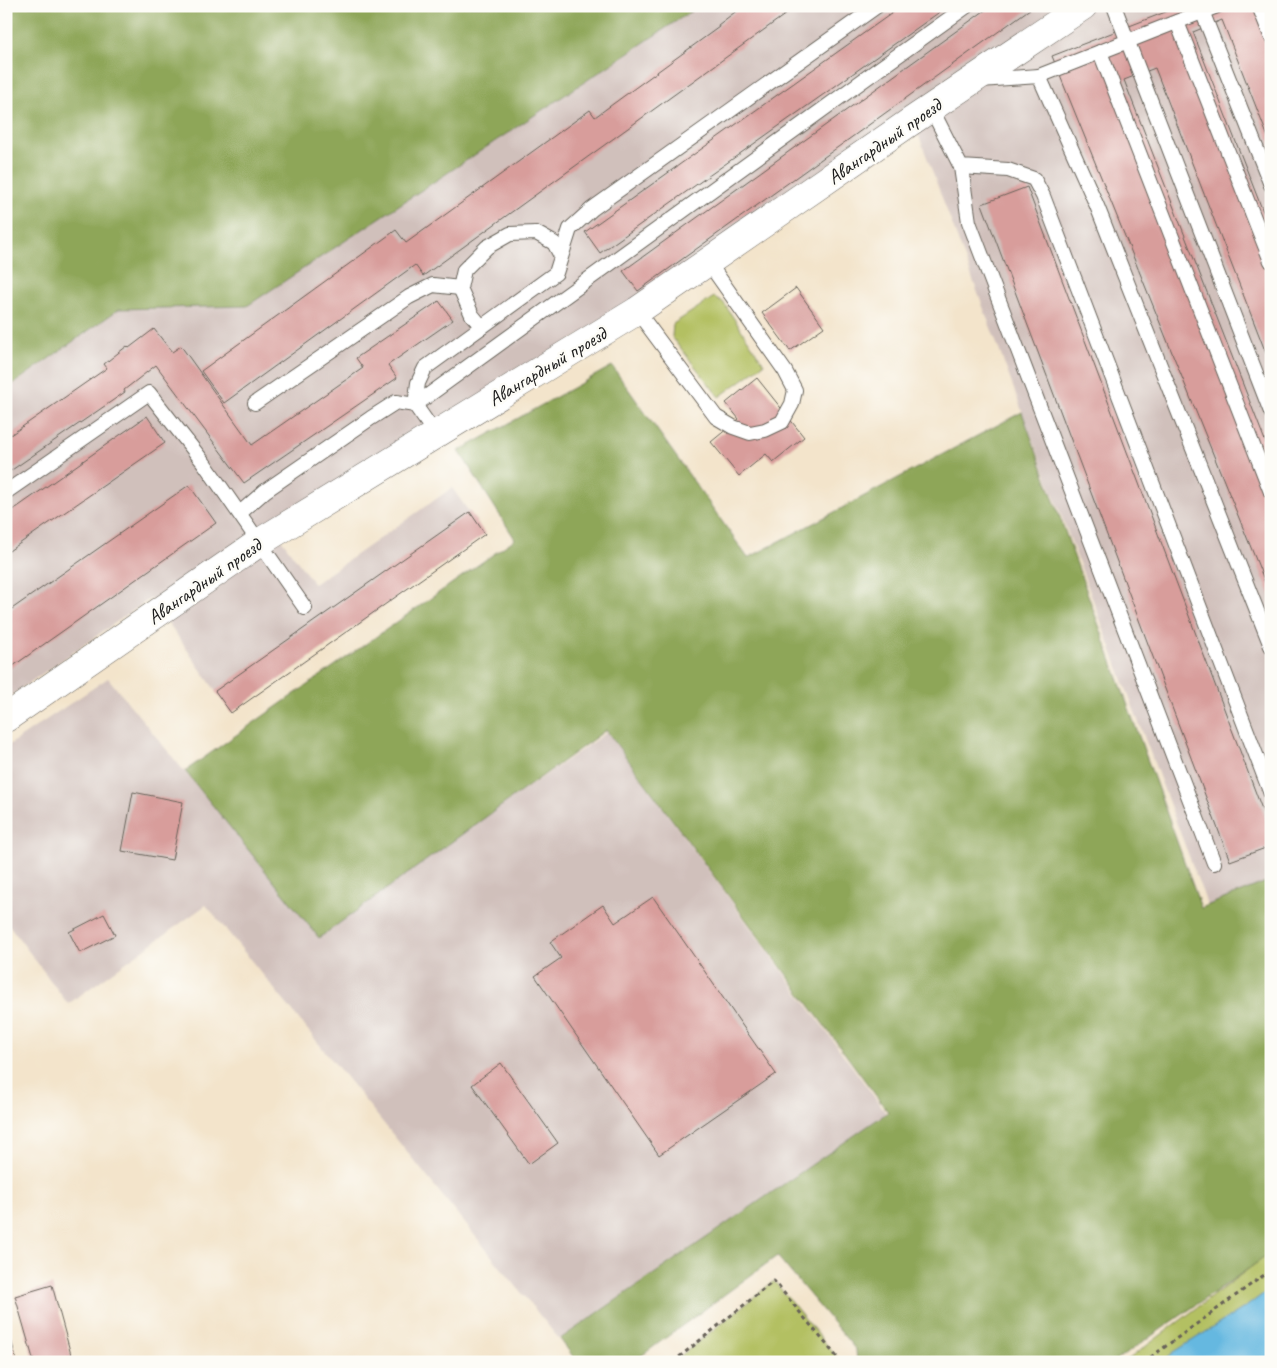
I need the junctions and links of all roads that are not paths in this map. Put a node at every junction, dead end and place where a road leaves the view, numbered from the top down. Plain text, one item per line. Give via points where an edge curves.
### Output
1 (877, 6) edge
2 (967, 6) edge
3 (1084, 6) edge
4 (1114, 6) edge
5 (1200, 6) edge
6 (1217, 6) edge
7 (1259, 6) edge
8 (1177, 22) junction
9 (1271, 36) edge
10 (1100, 52) junction
11 (1039, 76) junction
12 (972, 80) junction
13 (931, 108) junction
14 (961, 167) junction
15 (1271, 186) edge
16 (561, 256) junction
17 (1271, 261) edge
18 (708, 262) junction
19 (460, 288) junction
20 (637, 311) junction
21 (482, 326) junction
22 (254, 403) dead end
23 (415, 405) junction
24 (1271, 412) edge
25 (436, 434) junction
26 (6, 492) edge
27 (1271, 492) edge
28 (240, 514) junction
29 (260, 542) junction
30 (306, 608) dead end
31 (1271, 646) edge
32 (6, 718) edge
33 (1271, 794) edge
34 (1214, 863) dead end

1 - 16 lane via 592,209 570,229
2 - 23 lane
3 - 12 street, Авангардный проезд
4 - 24 lane
5 - 15 lane
6 - 8 lane
7 - 9 lane
8 - 10 lane
8 - 17 lane
10 - 11 lane
10 - 27 lane
11 - 12 lane
11 - 31 lane via 1097,206
12 - 13 street, Авангардный проезд
13 - 14 lane
13 - 18 street, Авангардный проезд
14 - 33 lane via 1008,170 1034,179 1043,196
14 - 34 lane via 969,222
16 - 19 lane via 554,243 536,234 510,234 487,247 464,270
16 - 21 lane via 556,273
18 - 20 street, Авангардный проезд
18 - 20 lane via 795,390 782,422 750,433 716,417
19 - 21 lane via 472,315
19 - 22 lane via 433,285 409,297
20 - 25 street, Авангардный проезд
21 - 23 lane via 425,368 418,383
23 - 25 lane
23 - 28 lane via 396,402 265,491
25 - 29 street, Авангардный проезд
26 - 28 lane via 149,393
28 - 29 lane
29 - 30 lane
29 - 32 street, Авангардный проезд

